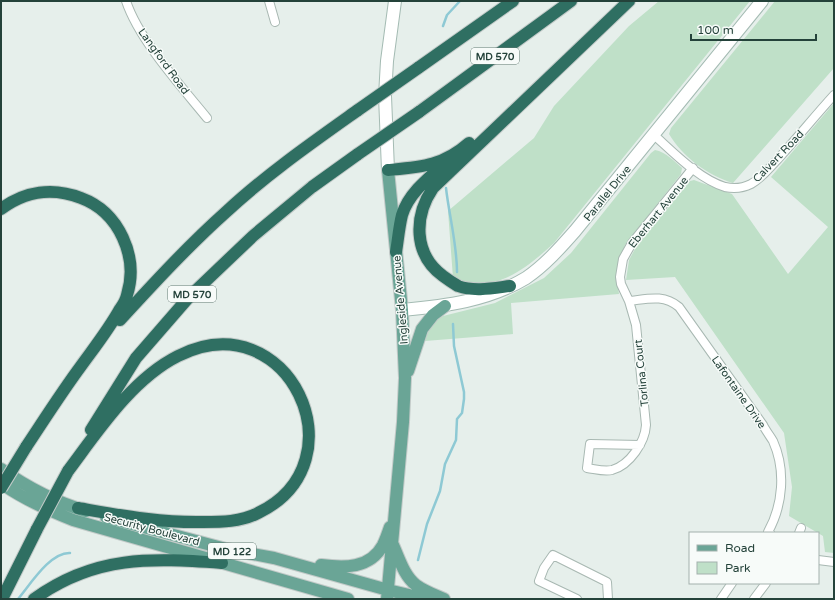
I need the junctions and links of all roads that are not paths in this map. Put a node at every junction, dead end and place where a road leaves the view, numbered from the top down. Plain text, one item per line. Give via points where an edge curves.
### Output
1 (126, 1) edge
2 (269, 1) edge
3 (395, 1) edge
4 (513, 1) edge
5 (571, 1) edge
6 (629, 1) edge
7 (762, 1) edge
8 (275, 22) dead end
9 (580, 46) junction
10 (834, 95) edge
11 (207, 118) dead end
12 (654, 135) junction
13 (458, 153) junction
14 (693, 168) junction
15 (388, 170) junction
16 (1, 209) edge
17 (396, 252) junction
18 (510, 286) junction
19 (629, 301) junction
20 (445, 306) junction
21 (402, 310) junction
22 (93, 350) junction
23 (405, 378) junction
24 (640, 445) junction
25 (1, 469) edge
26 (68, 471) junction
27 (2, 485) edge
28 (78, 508) junction
29 (395, 515) junction
30 (768, 532) edge
31 (392, 544) junction
32 (274, 558) junction
33 (819, 560) edge
34 (834, 562) edge
35 (222, 563) junction
36 (731, 584) edge
37 (765, 584) edge
38 (388, 594) edge
39 (333, 598) edge
40 (2, 599) edge
41 (34, 599) edge
42 (348, 599) edge
43 (426, 599) edge
44 (444, 599) edge
45 (577, 599) edge
46 (608, 599) edge
47 (721, 599) edge
48 (754, 599) edge

1 - 11 street, Langford Road via 150,44
2 - 8 street
3 - 15 street, Ingleside Avenue via 387,60
4 - 22 highway, MD 570, bridge via 292,158 226,212 163,273
5 - 26 highway, MD 570, bridge via 306,192 253,236 189,297 147,343 104,406
6 - 9 highway
7 - 12 street, Parallel Drive
9 - 13 highway
9 - 18 highway via 433,188 422,209 418,233 420,243 430,263 439,273 458,286 468,288
10 - 14 street, Calvert Road via 753,183 736,188 726,187 706,178
12 - 14 street, Calvert Road
12 - 18 street, Parallel Drive via 556,253 526,278
13 - 15 highway via 429,165
13 - 17 highway via 412,197 402,215
14 - 19 street, Eberhart Avenue via 627,252 620,277
15 - 17 main road, Ingleside Avenue
16 - 22 highway via 14,200 38,192 62,192 92,203 112,220 119,230 128,249 131,265 127,297
17 - 21 main road, Ingleside Avenue
18 - 20 street, Parallel Drive via 493,294
19 - 24 street, Torlina Court via 636,325 646,425 646,432
19 - 30 street, Lafontaine Drive via 658,298 679,307 763,425 772,441 781,475 778,507
20 - 21 street, Parallel Drive
20 - 23 main road via 433,315 422,329
21 - 23 main road, Ingleside Avenue
22 - 27 highway, MD 570, bridge via 61,393
23 - 29 main road, Ingleside Avenue
24 - 24 street, Torlina Court via 620,467 611,470 587,468 590,444
25 - 28 main road, Security Boulevard / MD 122 via 32,489
26 - 28 highway via 111,414 143,381 177,356 206,345 237,346 268,358 290,378 305,407 309,442 299,474 282,497 258,514 227,522 182,523
26 - 40 highway, MD 570, bridge
27 - 35 main road, Security Boulevard / MD 122 via 73,520
28 - 32 main road, Security Boulevard / MD 122 via 226,550
29 - 31 main road, Ingleside Avenue
29 - 32 main road via 383,545 371,559 362,564 334,567
31 - 38 main road, Ingleside Avenue
31 - 44 main road via 404,571 413,583
32 - 38 main road, Security Boulevard / MD 122
33 - 34 street
35 - 39 main road, Security Boulevard / MD 122 via 315,590
35 - 41 highway via 176,559 127,561 73,576
36 - 47 street
37 - 48 street
38 - 43 main road, Security Boulevard / MD 122
39 - 42 main road, Security Boulevard / MD 122
45 - 46 street via 540,581 544,568 553,555 607,582

